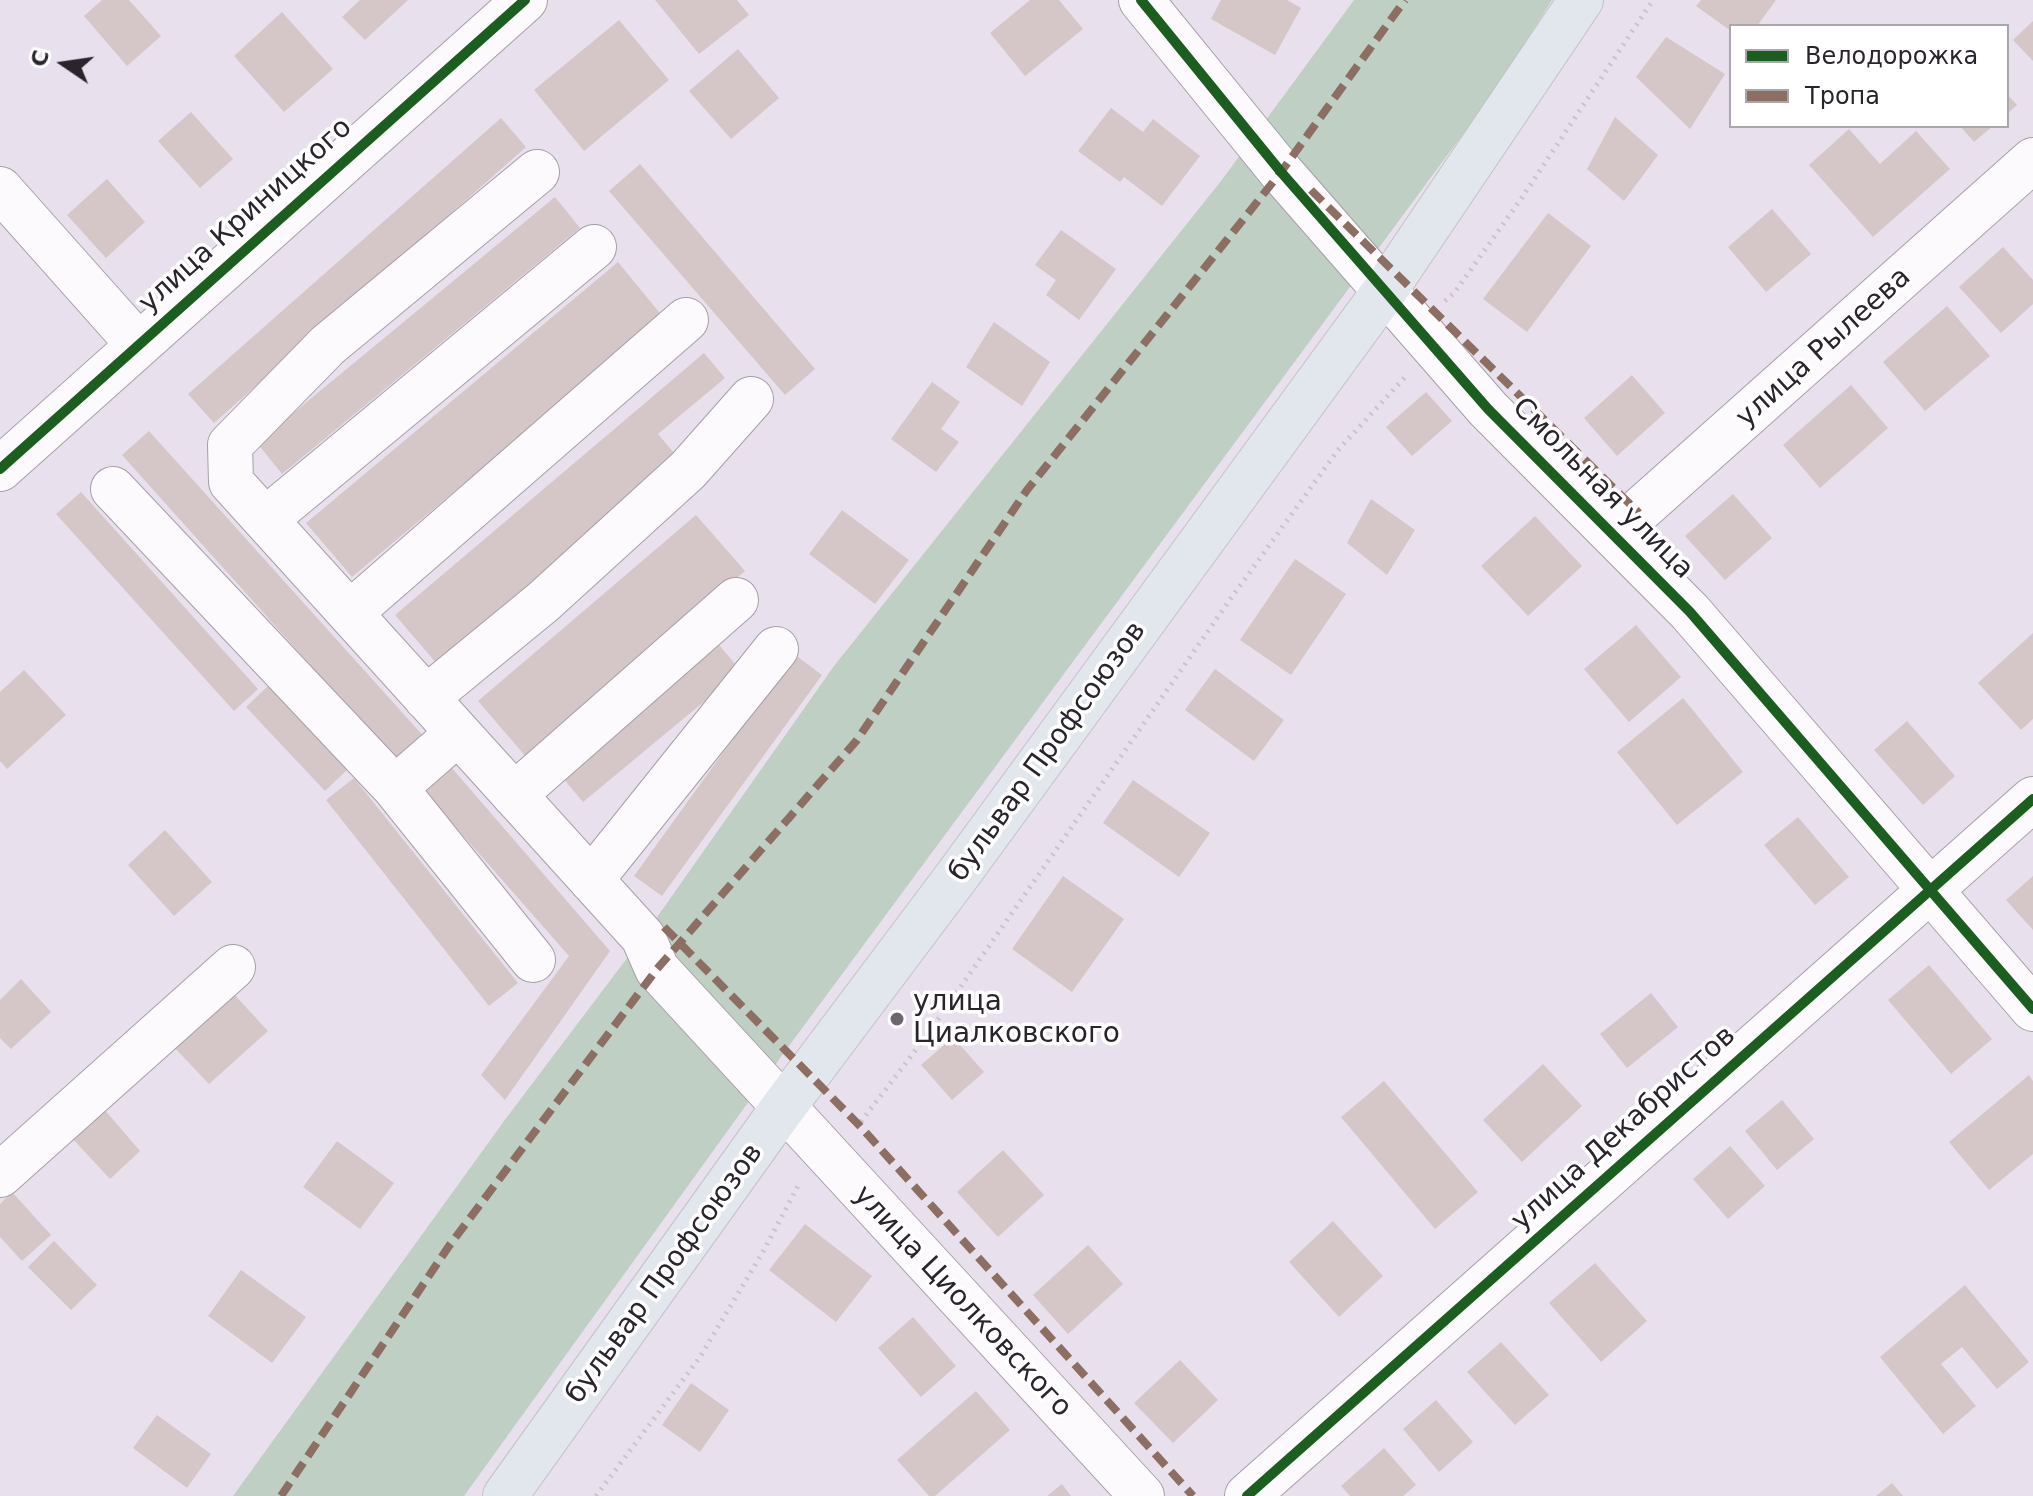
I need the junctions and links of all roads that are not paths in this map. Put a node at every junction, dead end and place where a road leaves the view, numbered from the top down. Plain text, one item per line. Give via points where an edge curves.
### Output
1 (525, 0) edge
2 (1141, 0) edge
3 (1581, 0) edge
4 (2033, 160) edge
5 (537, 172) dead end
6 (0, 189) edge
7 (594, 247) dead end
8 (1386, 289) junction
9 (686, 320) dead end
10 (138, 344) junction
11 (751, 399) dead end
12 (0, 469) edge
13 (113, 489) dead end
14 (266, 519) junction
15 (1613, 534) junction
16 (736, 600) dead end
17 (350, 613) junction
18 (776, 649) dead end
19 (426, 698) junction
20 (458, 733) junction
21 (395, 788) junction
22 (514, 795) junction
23 (2033, 799) edge
24 (591, 880) junction
25 (1931, 889) junction
26 (533, 960) dead end
27 (233, 967) dead end
28 (2033, 1009) edge
29 (782, 1109) junction
30 (0, 1175) edge
31 (505, 1496) edge
32 (1142, 1496) edge
33 (1247, 1496) edge

1 - 10 street, улица Криницкого
2 - 8 street, Смольная улица via 1281,172
3 - 8 main road, бульвар Профсоюзов
4 - 15 street, улица Рылеева
5 - 14 street, улица Циолковского via 328,345 230,445 231,482
6 - 10 street
7 - 14 street
8 - 15 street, Смольная улица via 1488,409
8 - 29 main road, бульвар Профсоюзов
9 - 17 street
10 - 12 street, улица Криницкого
11 - 19 street via 688,470 543,602
13 - 21 street
14 - 17 street, улица Циолковского
15 - 25 street, Смольная улица via 1690,612
16 - 22 street
17 - 19 street, улица Циолковского
18 - 24 street
19 - 20 street, улица Циолковского
20 - 21 street
20 - 22 street, улица Циолковского
21 - 26 street
22 - 24 street, улица Циолковского
23 - 25 street, улица Декабристов
24 - 29 street, улица Циолковского via 643,937 657,969
25 - 28 street, Смольная улица
25 - 33 street, улица Декабристов
27 - 30 street
29 - 31 main road, бульвар Профсоюзов
29 - 32 street, улица Циолковского

